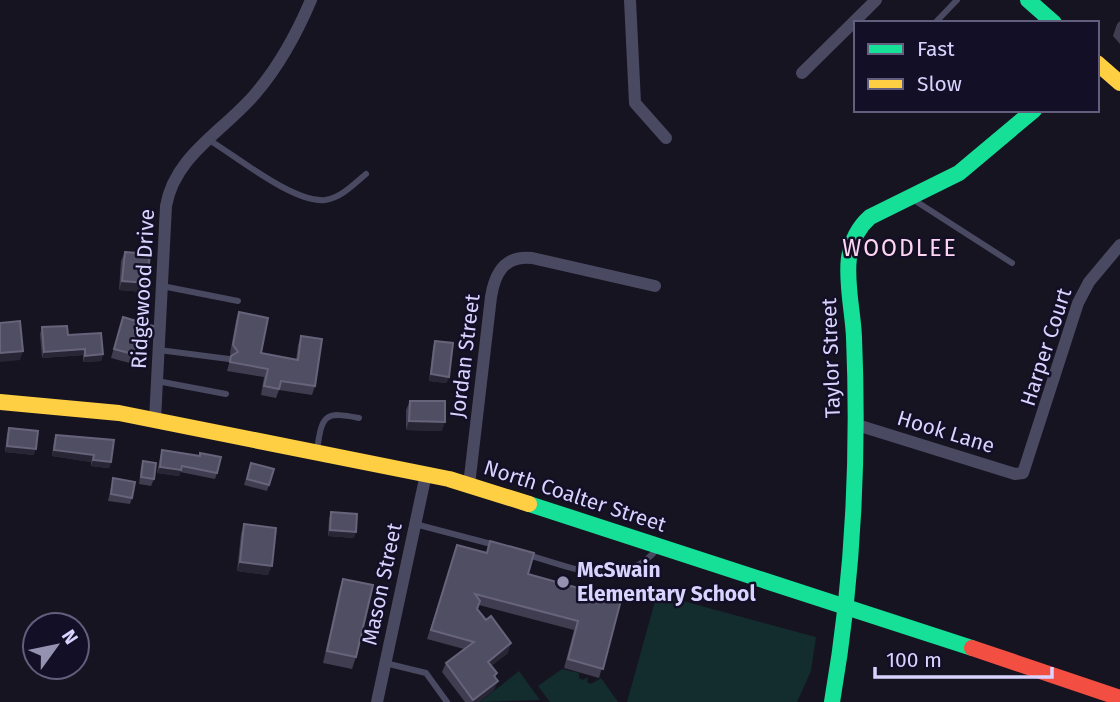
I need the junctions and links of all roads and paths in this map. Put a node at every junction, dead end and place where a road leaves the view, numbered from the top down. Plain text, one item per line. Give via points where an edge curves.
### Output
1 (311, 0) edge
2 (630, 0) edge
3 (876, 0) edge
4 (957, 0) edge
5 (1028, 0) edge
6 (854, 21) edge
7 (854, 21) edge
8 (937, 21) edge
9 (1052, 21) edge
10 (1105, 69) edge
11 (802, 72) dead end
12 (1120, 83) edge
13 (1028, 112) edge
14 (666, 138) dead end
15 (209, 140) junction
16 (366, 174) dead end
17 (911, 198) junction
18 (1120, 245) edge
19 (1012, 263) dead end
20 (162, 286) junction
21 (655, 286) dead end
22 (238, 301) dead end
23 (159, 350) junction
24 (229, 359) edge
25 (157, 381) junction
26 (226, 394) dead end
27 (0, 402) edge
28 (359, 418) dead end
29 (155, 420) junction
30 (854, 424) junction
31 (317, 452) junction
32 (1026, 471) joint
33 (426, 474) junction
34 (468, 485) junction
35 (415, 524) junction
36 (498, 546) edge
37 (660, 546) junction
38 (522, 553) edge
39 (845, 605) junction
40 (384, 663) junction
41 (1118, 697) edge
42 (377, 702) edge
43 (447, 702) edge
44 (832, 702) edge

1 - 15 street, Ridgewood Drive via 263,84
2 - 14 street via 635,103
3 - 6 street
4 - 8 lane
5 - 9 street
7 - 11 street
10 - 12 street
13 - 17 street, Taylor Street via 959,173
15 - 16 lane via 301,195 324,200 344,193
15 - 20 street, Ridgewood Drive via 184,164 169,191
17 - 19 lane
17 - 30 street, Taylor Street via 864,221 849,244 855,331
18 - 32 street, Harper Court via 1081,296
20 - 22 lane
20 - 23 street, Ridgewood Drive
21 - 34 street, Jordan Street via 532,258 516,258 503,266 491,297
23 - 24 lane
23 - 25 street, Ridgewood Drive
25 - 26 lane
25 - 29 street, Ridgewood Drive
27 - 29 street, North Coalter Street via 58,405
28 - 31 lane via 328,416
29 - 31 street, North Coalter Street
30 - 32 street, Hook Lane via 1016,474
30 - 39 street, Taylor Street via 854,500
31 - 33 street, North Coalter Street
33 - 34 street, North Coalter Street
33 - 35 street, Mason Street
34 - 37 street, North Coalter Street
35 - 36 lane
35 - 40 street, Mason Street
37 - 38 lane via 636,568 609,574
37 - 39 street, North Coalter Street
39 - 41 street, North Coalter Street
39 - 44 street, Taylor Street
40 - 42 street, Mason Street
40 - 43 lane via 426,673

